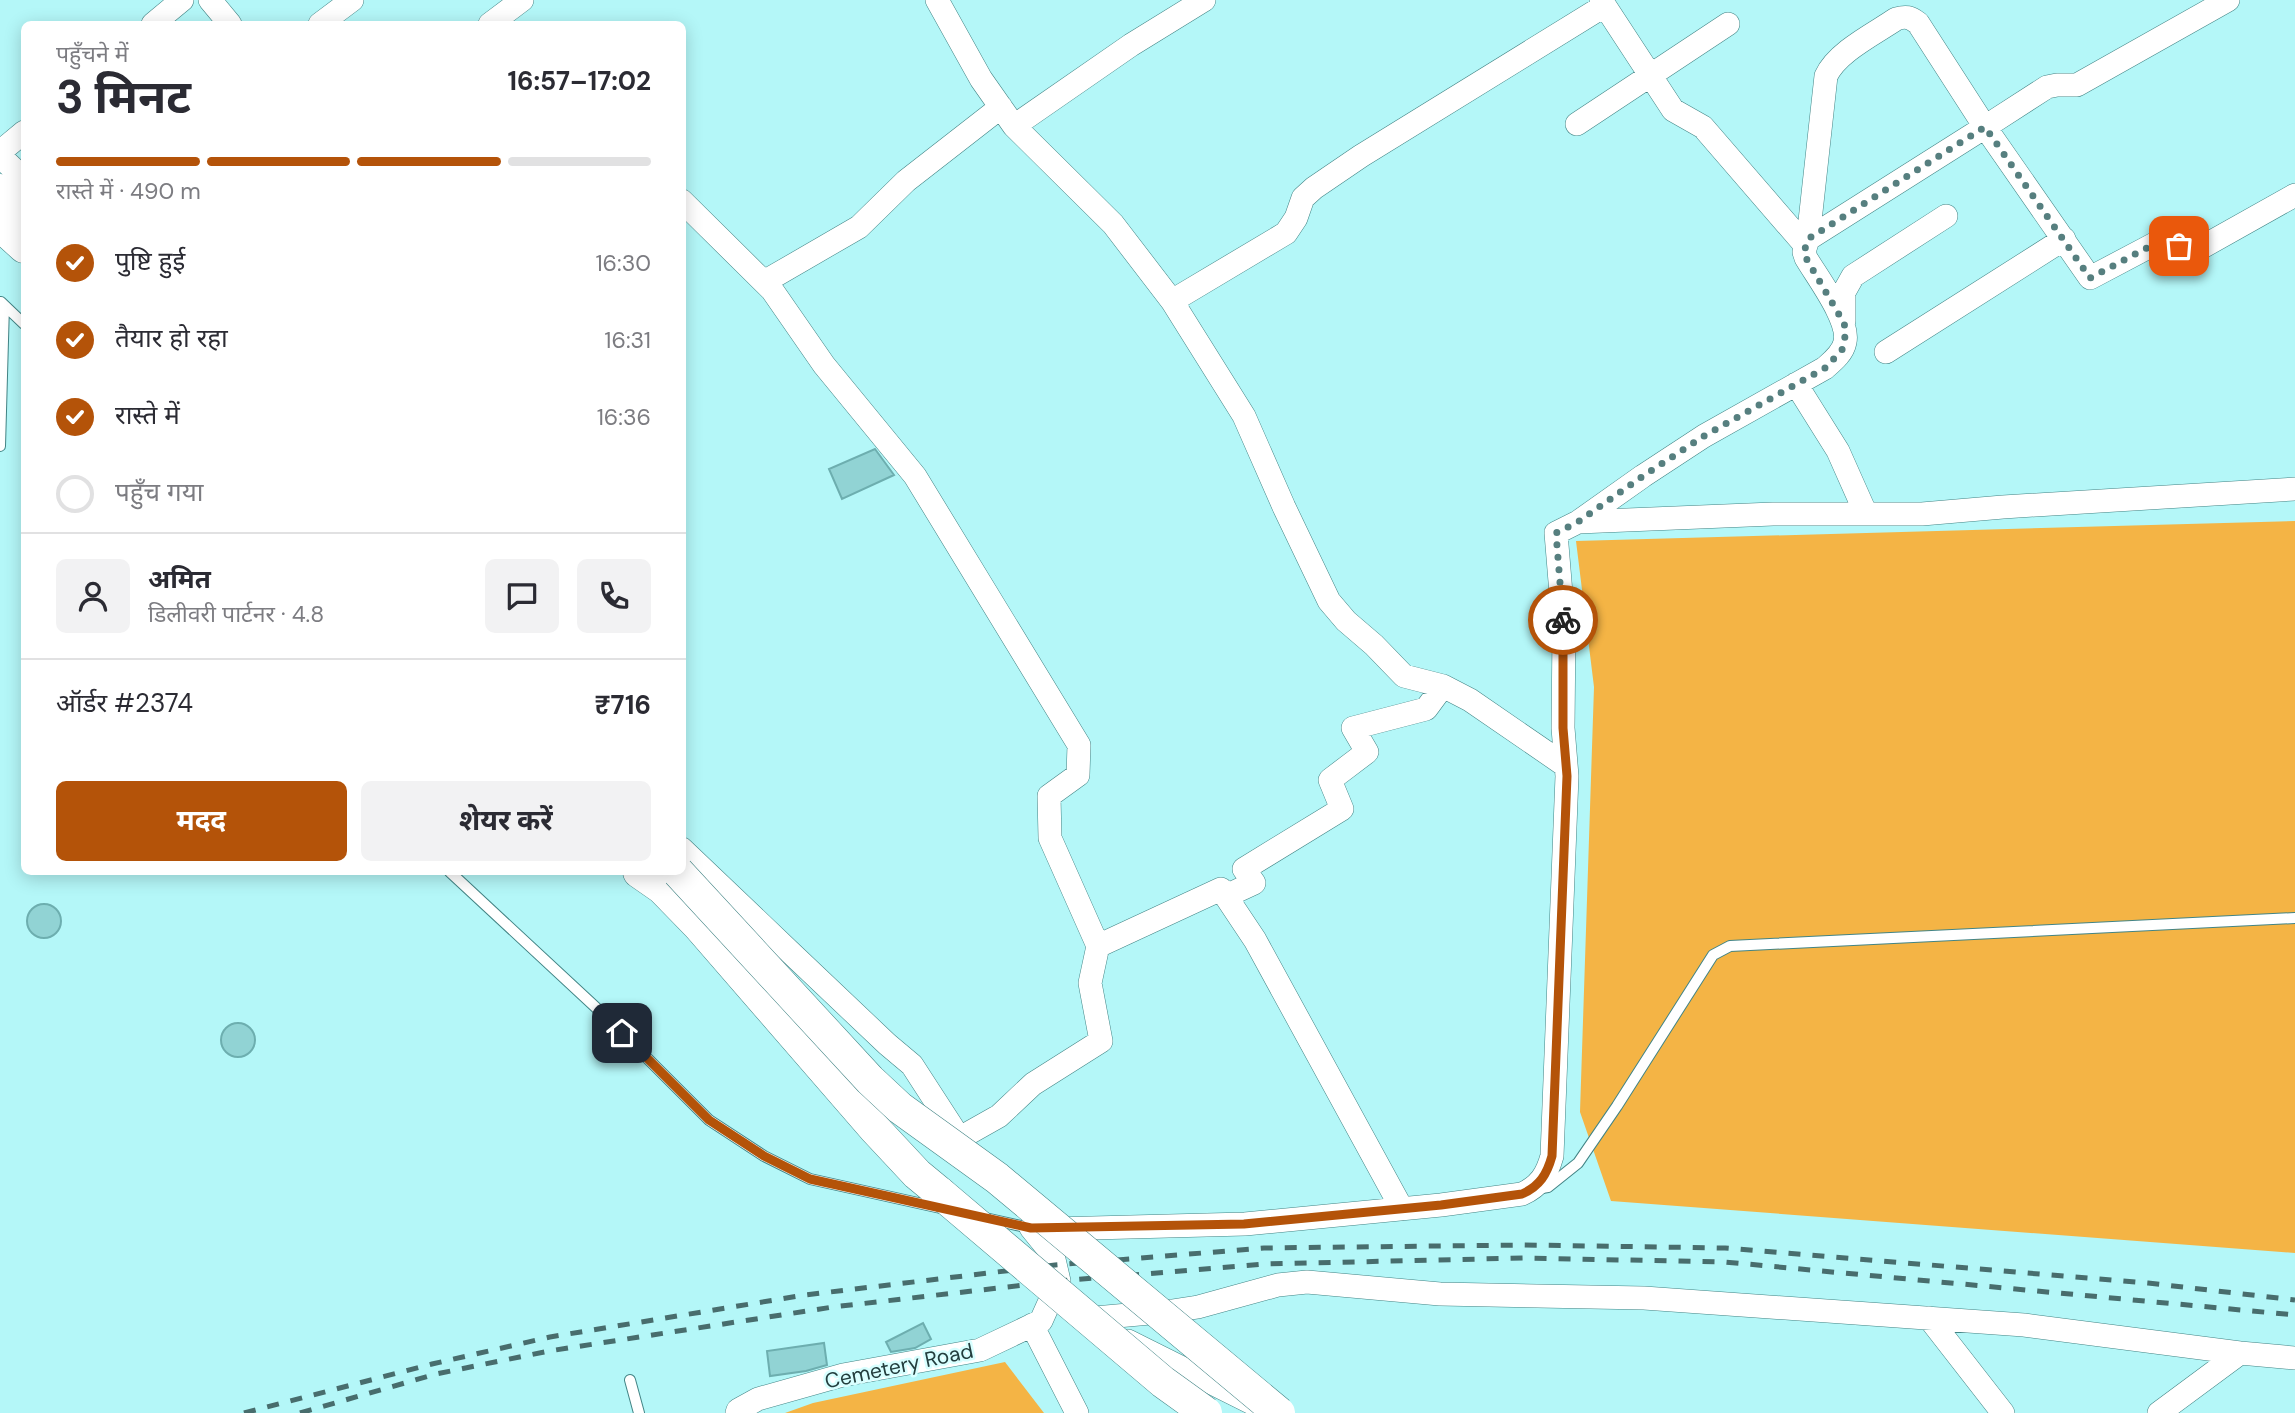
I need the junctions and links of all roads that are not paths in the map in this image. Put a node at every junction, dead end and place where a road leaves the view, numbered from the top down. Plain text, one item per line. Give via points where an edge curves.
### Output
1 (182, 0) edge
2 (210, 0) edge
3 (352, 0) edge
4 (937, 0) edge
5 (1204, 0) edge
6 (2228, 0) edge
7 (1602, 3) edge
8 (1915, 9) edge
9 (157, 21) edge
10 (228, 21) edge
11 (324, 21) edge
12 (1728, 24) dead end
13 (1651, 75) junction
14 (1001, 107) junction
15 (1577, 124) dead end
16 (1014, 126) junction
17 (1985, 127) junction
18 (21, 135) edge
19 (0, 154) edge
20 (21, 175) edge
21 (0, 190) edge
22 (2295, 195) edge
23 (21, 209) edge
24 (688, 216) edge
25 (1946, 216) dead end
26 (0, 225) edge
27 (2064, 239) junction
28 (1806, 242) junction
29 (21, 244) edge
30 (764, 282) junction
31 (1172, 301) junction
32 (2, 303) edge
33 (21, 321) edge
34 (1844, 323) junction
35 (1886, 352) dead end
36 (1796, 384) junction
37 (0, 446) edge
38 (2295, 489) edge
39 (1866, 514) junction
40 (1578, 522) junction
41 (1443, 686) junction
42 (1566, 766) junction
43 (686, 853) edge
44 (453, 875) edge
45 (643, 875) edge
46 (681, 875) edge
47 (1226, 896) junction
48 (2295, 918) edge
49 (1098, 946) junction
50 (960, 1138) junction
51 (1533, 1189) junction
52 (1402, 1209) junction
53 (1039, 1229) junction
54 (1050, 1302) junction
55 (1929, 1318) junction
56 (1084, 1319) junction
57 (1032, 1325) junction
58 (2239, 1353) junction
59 (2295, 1358) edge
60 (630, 1380) dead end
61 (639, 1413) edge
62 (737, 1413) edge
63 (1077, 1413) edge
64 (1206, 1413) edge
65 (1272, 1413) edge
66 (1279, 1413) edge
67 (2003, 1413) edge
68 (2159, 1413) edge

1 - 9 street
2 - 10 street
3 - 11 street
4 - 14 street
5 - 16 street
6 - 17 street via 2077,85 2047,88
7 - 13 street
7 - 31 street via 1314,188 1303,198 1286,233
8 - 17 street via 1918,23
8 - 28 street via 1832,65 1824,86
12 - 13 street
13 - 15 street
13 - 28 street via 1673,110 1703,127
14 - 16 street
14 - 30 street via 906,181 859,227
16 - 31 street via 1114,223
17 - 27 street
17 - 28 street
18 - 19 street
19 - 20 street
21 - 23 street
22 - 27 street via 2197,250 2160,241 2090,278
24 - 30 street
25 - 34 street via 1853,276 1844,292
26 - 29 street
27 - 35 street
28 - 34 street via 1806,258
30 - 49 street via 824,365 915,476 1079,745 1078,775 1049,796 1050,838
31 - 41 street via 1244,416 1329,601 1404,676
32 - 33 lane
32 - 37 lane
34 - 36 street via 1845,342 1835,360
36 - 39 street via 1838,452
36 - 40 street via 1704,436
38 - 39 street
39 - 40 street
40 - 42 street via 1556,533 1564,631
41 - 42 street
41 - 47 street via 1426,709 1353,728 1367,752 1330,780 1342,809 1244,869 1254,883
42 - 51 street via 1552,1156
43 - 50 street, Cemetery Road via 912,1065
44 - 53 lane via 709,1120 764,1156 810,1179
45 - 64 street, bridge via 698,925 917,1174 1163,1382
46 - 66 street, bridge via 900,1108 997,1178
47 - 49 street via 1221,889
47 - 52 street via 1255,940
48 - 51 lane via 1730,946 1713,956 1578,1163 1548,1187
49 - 50 street via 1090,983 1101,1041 1032,1084 999,1116
50 - 53 street, Cemetery Road via 989,1182 1037,1214
51 - 52 street
52 - 53 street via 1244,1224
53 - 54 street, Cemetery Road via 1054,1255 1059,1282
54 - 56 street
54 - 57 street, Cemetery Road via 1041,1321
55 - 56 street via 1644,1298 1440,1294 1307,1282 1172,1311
55 - 58 street via 2024,1325
55 - 67 street
56 - 65 street
57 - 62 street, Cemetery Road via 980,1350 843,1375 758,1399
57 - 63 street
58 - 59 street
58 - 68 street
60 - 61 lane

